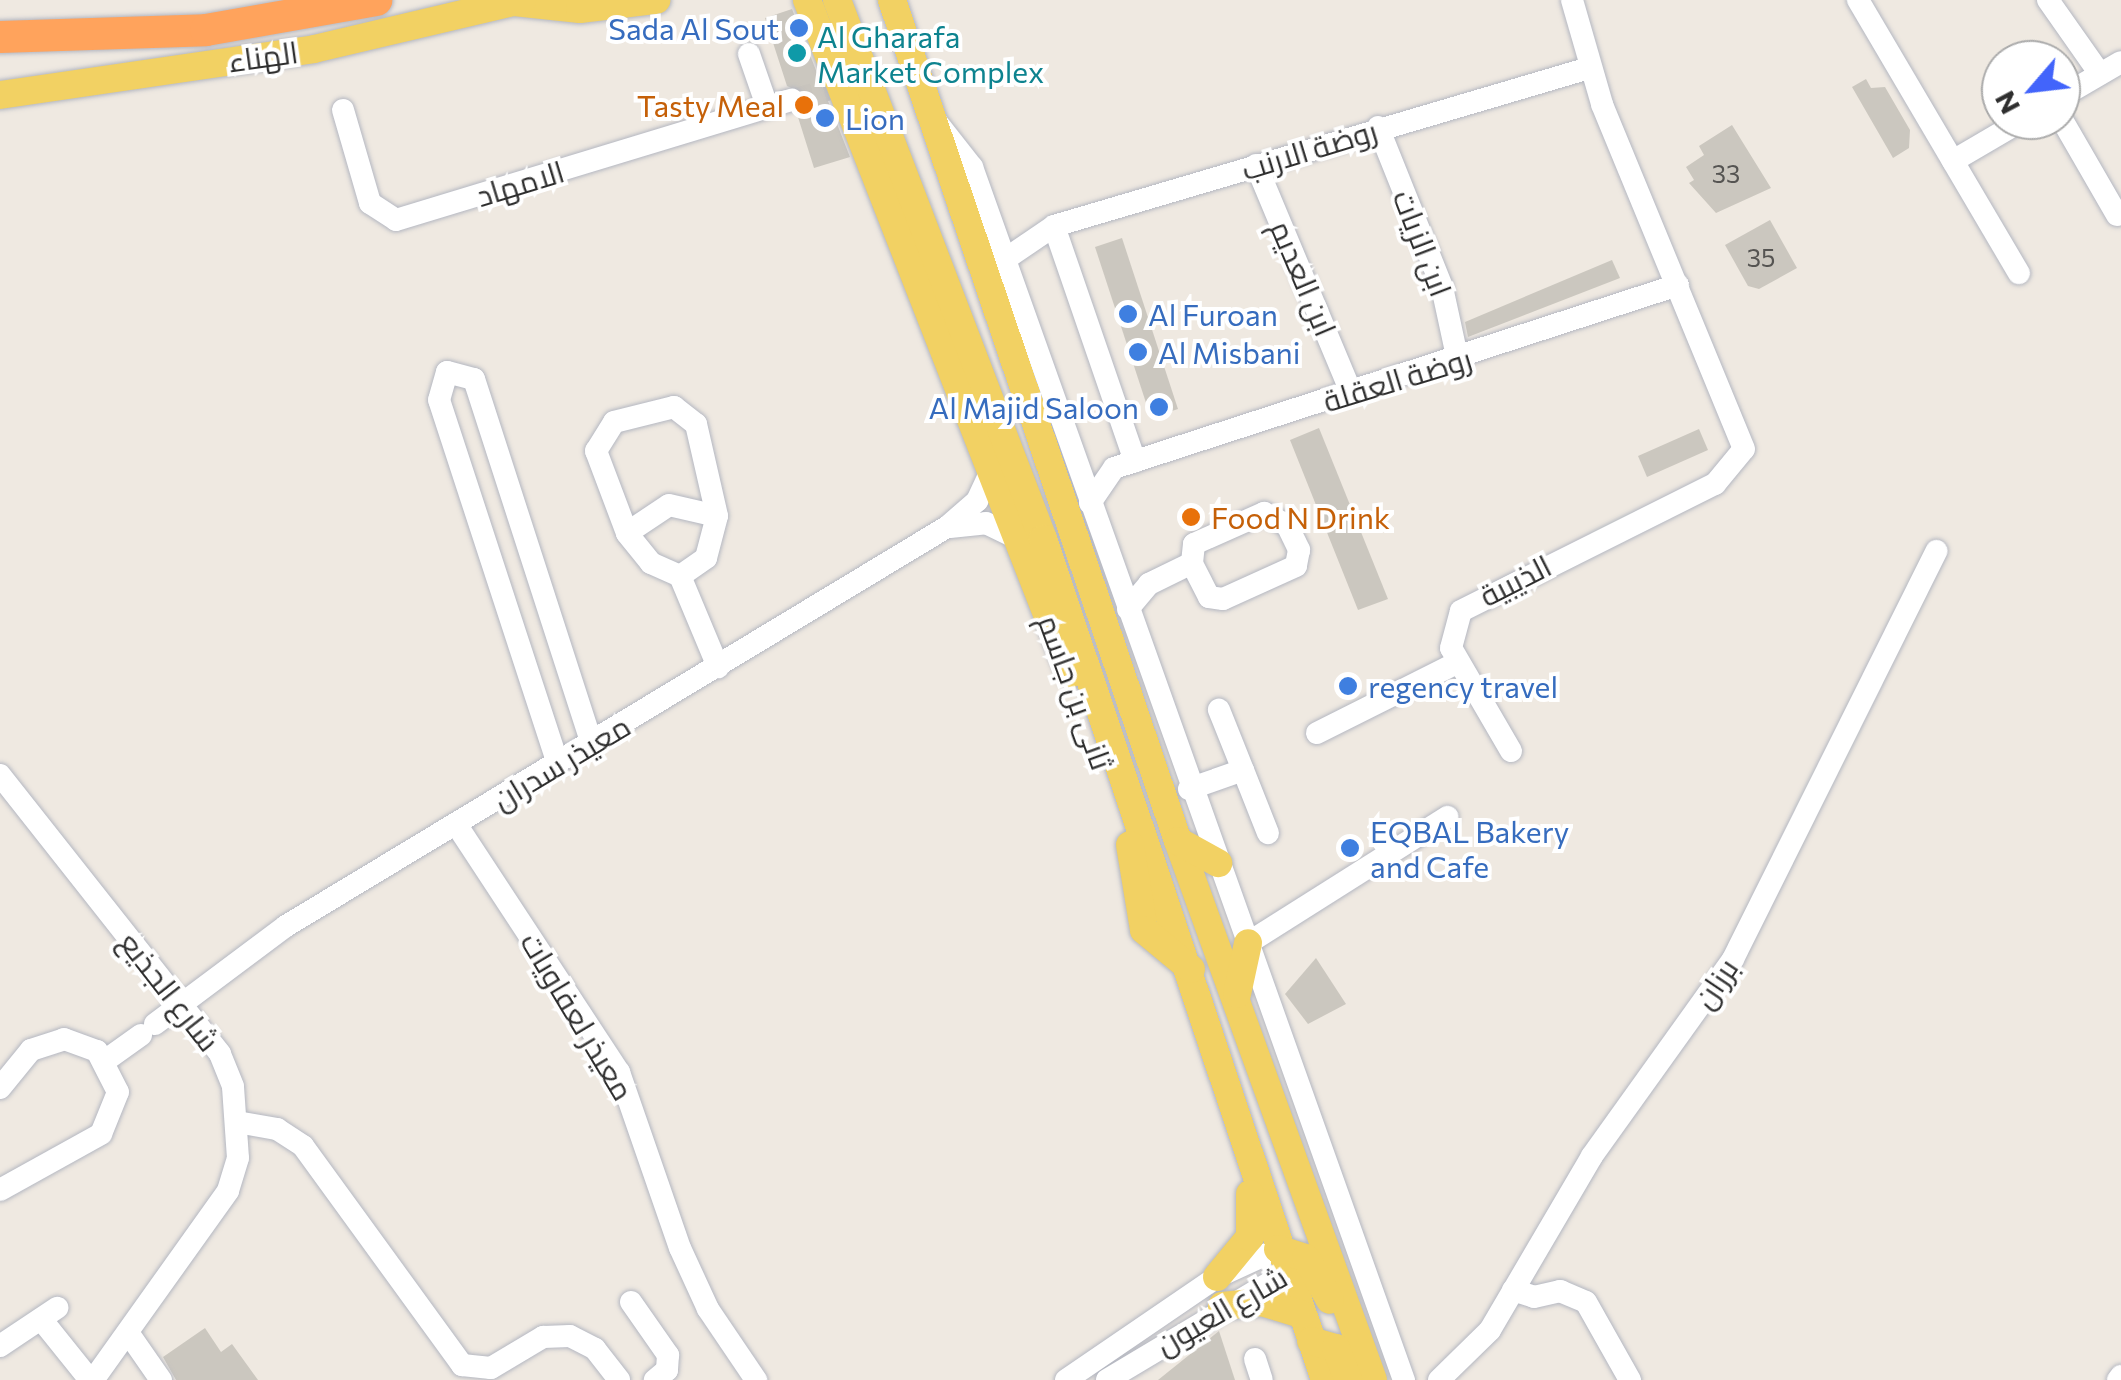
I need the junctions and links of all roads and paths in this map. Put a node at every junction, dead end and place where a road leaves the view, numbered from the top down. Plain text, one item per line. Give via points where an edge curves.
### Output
1 (376, 0) edge
2 (656, 0) edge
3 (892, 0) edge
4 (1572, 0) edge
5 (1858, 0) edge
6 (2048, 0) edge
7 (518, 1) edge
8 (825, 8) edge
9 (6, 40) edge
10 (749, 54) dead end
11 (1588, 68) junction
12 (2111, 68) edge
13 (2081, 85) edge
14 (0, 95) edge
15 (792, 100) tunnel mouth
16 (767, 106) junction
17 (342, 110) dead end
18 (935, 120) junction
19 (1378, 127) junction
20 (1988, 140) edge
21 (2074, 140) edge
22 (1953, 161) junction
23 (1256, 165) junction
24 (2117, 214) dead end
25 (1054, 226) junction
26 (994, 231) junction
27 (1031, 236) junction
28 (1004, 260) junction
29 (2020, 273) dead end
30 (1678, 285) junction
31 (1458, 361) junction
32 (1352, 392) junction
33 (1070, 448) junction
34 (994, 465) junction
35 (1124, 465) junction
36 (1090, 503) junction
37 (716, 516) junction
38 (947, 528) junction
39 (627, 532) junction
40 (1021, 540) junction
41 (527, 542) junction
42 (1936, 551) dead end
43 (490, 554) junction
44 (1192, 562) junction
45 (1113, 568) junction
46 (1163, 575) junction
47 (680, 576) junction
48 (1128, 609) junction
49 (565, 660) junction
50 (1457, 664) junction
51 (718, 667) junction
52 (528, 671) junction
53 (1219, 710) dead end
54 (1317, 733) dead end
55 (592, 744) junction
56 (1511, 751) dead end
57 (558, 764) junction
58 (1243, 770) junction
59 (0, 776) edge
60 (1189, 789) junction
61 (1447, 818) dead end
62 (456, 824) junction
63 (1268, 833) dead end
64 (1178, 841) junction
65 (1218, 863) junction
66 (1248, 944) junction
67 (1191, 969) junction
68 (1236, 996) junction
69 (181, 1005) junction
70 (1209, 1023) junction
71 (106, 1060) junction
72 (0, 1088) edge
73 (238, 1122) junction
74 (1241, 1134) junction
75 (1301, 1166) junction
76 (0, 1190) edge
77 (1322, 1229) junction
78 (1290, 1260) junction
79 (1217, 1277) junction
80 (1513, 1290) junction
81 (631, 1302) dead end
82 (1222, 1306) junction
83 (1306, 1328) junction
84 (129, 1334) junction
85 (0, 1346) edge
86 (92, 1380) edge
87 (161, 1380) edge
88 (619, 1380) edge
89 (655, 1380) edge
90 (756, 1380) edge
91 (1066, 1380) edge
92 (1107, 1380) edge
93 (1325, 1380) edge
94 (1348, 1380) edge
95 (1358, 1380) edge
96 (1373, 1380) edge
97 (1404, 1380) edge
98 (1439, 1380) edge
99 (1630, 1380) edge

1 - 9 highway via 206,30
2 - 7 main road, الهناء via 580,9
3 - 18 main road, ثانى بن جاسم
4 - 11 street
5 - 22 street
6 - 12 street
7 - 14 main road, الهناء via 314,49
8 - 34 main road, ثانى بن جاسم via 837,87
8 - 67 main road via 1037,524
10 - 16 street
11 - 19 street, روضة الارنب
11 - 30 street
12 - 13 street
15 - 16 street, الامهاد
16 - 17 street, الامهاد via 396,220 370,203
18 - 26 street, ثانى بن جاسم via 967,156
18 - 64 main road, ثانى بن جاسم
19 - 23 street, روضة الارنب
19 - 31 street, ابن الزيات via 1446,299
20 - 22 street
21 - 24 street
22 - 29 street
23 - 25 street, روضة الارنب
23 - 32 street, ابن العديم
25 - 27 street, روضة الارنب
25 - 35 street
26 - 27 street
26 - 28 street, ثانى بن جاسم
27 - 28 street, روضة الارنب
28 - 33 street, ثانى بن جاسم
30 - 31 street, روضة العقلة
30 - 50 street, الذيبية via 1742,435 1740,462 1715,484 1474,598 1451,629
31 - 32 street, روضة العقلة
32 - 35 street, روضة العقلة
33 - 35 street
33 - 36 street, ثانى بن جاسم
34 - 38 street, معيذر سدران via 976,501
34 - 40 main road, ثانى بن جاسم
35 - 36 street
36 - 45 street, ثانى بن جاسم
37 - 39 street via 670,505
37 - 39 street via 696,424 686,412 662,409 614,422 598,440 597,464
37 - 47 street via 706,558
38 - 40 street via 986,523
38 - 51 street, معيذر سدران
39 - 47 street via 651,563
40 - 67 main road, ثانى بن جاسم via 1138,866 1144,930
41 - 43 street
41 - 43 street via 474,379 446,372 436,390
41 - 49 street
42 - 80 street, برزان via 1733,960 1602,1142
43 - 52 street
44 - 44 street via 1201,539 1264,513 1281,517 1299,550 1296,566 1223,599 1209,596
44 - 46 street
45 - 46 street
45 - 48 street, ثانى بن جاسم
46 - 48 street
47 - 51 street
48 - 60 street, ثانى بن جاسم
49 - 52 street
49 - 55 street
50 - 54 street
50 - 56 street
51 - 55 street, معيذر سدران
52 - 57 street
53 - 58 street
55 - 57 street, معيذر سدران
57 - 62 street, معيذر سدران
58 - 60 street
58 - 63 street
59 - 69 street, شارع الجذيع
60 - 65 street, ثانى بن جاسم
61 - 66 street
62 - 69 street, معيذر سدران via 286,926
62 - 90 street, معيذر لعفاويات via 619,1072 680,1248 708,1309
64 - 65 main road
64 - 68 main road, ثانى بن جاسم
65 - 66 street, ثانى بن جاسم
66 - 68 main road
66 - 97 street, ثانى بن جاسم
67 - 70 main road
68 - 75 main road, ثانى بن جاسم
69 - 71 street, معيذر سدران
69 - 73 street, شارع الجذيع via 226,1065
70 - 74 main road
70 - 79 main road via 1255,1218 1242,1252
71 - 72 street via 87,1044 53,1040 31,1050
71 - 76 street via 118,1092 109,1125
73 - 84 street, شارع الجذيع via 228,1191
73 - 88 street via 277,1129 313,1157 462,1365 491,1368 542,1338 570,1336 595,1349
74 - 75 main road via 1276,1180 1289,1180
74 - 78 main road
75 - 77 main road, ثانى بن جاسم
77 - 78 street, شارع العيون
77 - 96 main road, ثانى بن جاسم
78 - 79 street, شارع العيون
78 - 82 street, شارع العيون
78 - 83 main road
78 - 95 main road via 1324,1283
79 - 91 street, شارع العيون
80 - 98 street, برزان via 1490,1330
80 - 99 street via 1534,1297 1560,1291 1586,1302
81 - 89 street via 670,1360
82 - 83 main road via 1262,1302
82 - 92 street, شارع العيون
83 - 93 main road
83 - 94 main road via 1336,1348
84 - 86 street, شارع الجذيع
84 - 87 street
85 - 86 street via 49,1314

